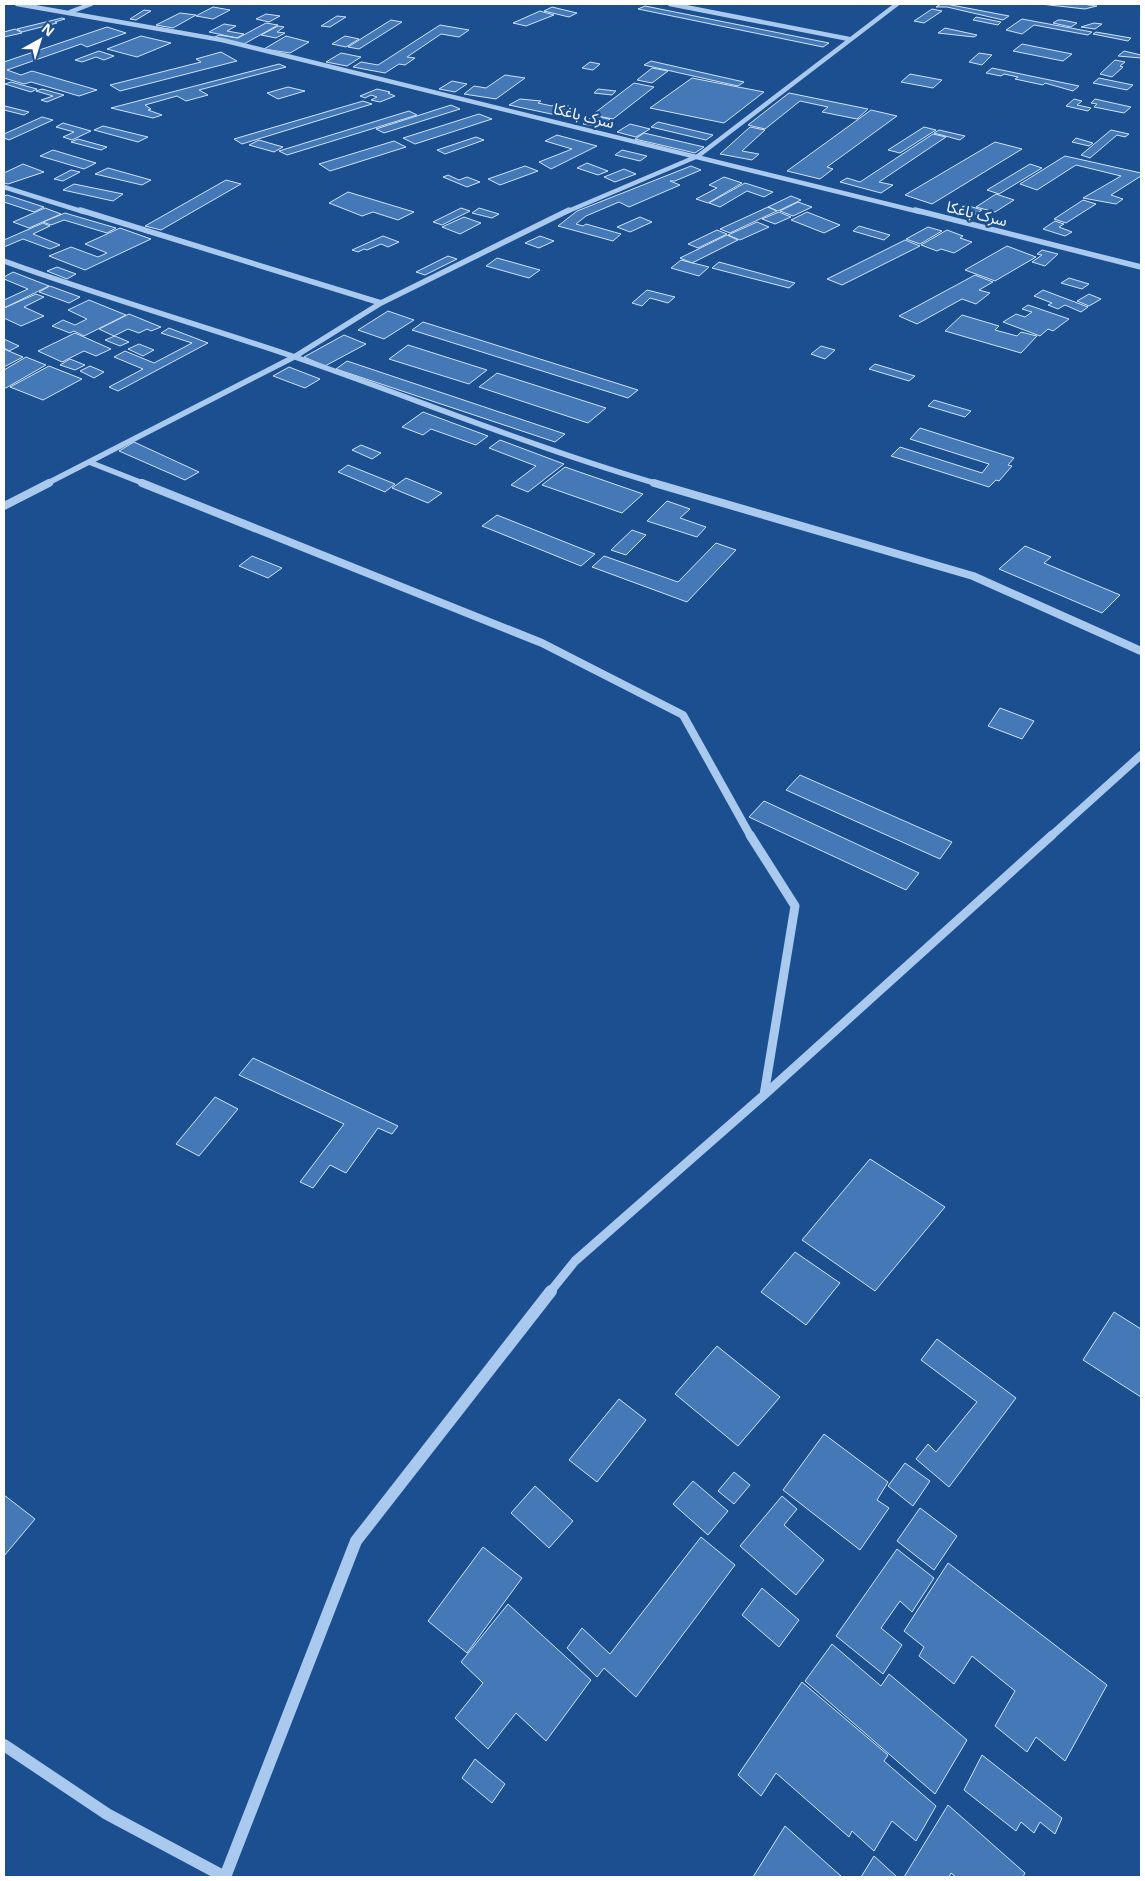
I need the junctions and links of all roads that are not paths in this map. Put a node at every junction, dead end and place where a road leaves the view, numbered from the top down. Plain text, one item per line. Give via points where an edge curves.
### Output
1 (17, 4) edge
2 (91, 4) edge
3 (670, 4) edge
4 (898, 4) edge
5 (70, 12) junction
6 (849, 40) junction
7 (698, 156) junction
8 (4, 187) edge
9 (4, 261) edge
10 (1141, 267) edge
11 (381, 303) junction
12 (294, 357) junction
13 (89, 462) junction
14 (4, 506) edge
15 (1141, 651) edge
16 (1141, 755) edge
17 (764, 1095) junction
18 (4, 1745) edge
19 (225, 1877) edge

1 - 5 street, سرک باغکا
2 - 5 street
3 - 6 street
4 - 6 street
5 - 7 street, سرک باغکا via 222,40
6 - 7 street
7 - 10 street, سرک باغکا
7 - 11 street via 551,218
8 - 11 street
9 - 12 street
11 - 12 street
12 - 13 street
12 - 15 street via 589,464 973,576
13 - 14 street
13 - 17 street via 542,643 683,715 756,846 795,906
16 - 17 street
17 - 19 street via 575,1260 356,1541
18 - 19 street via 107,1814

